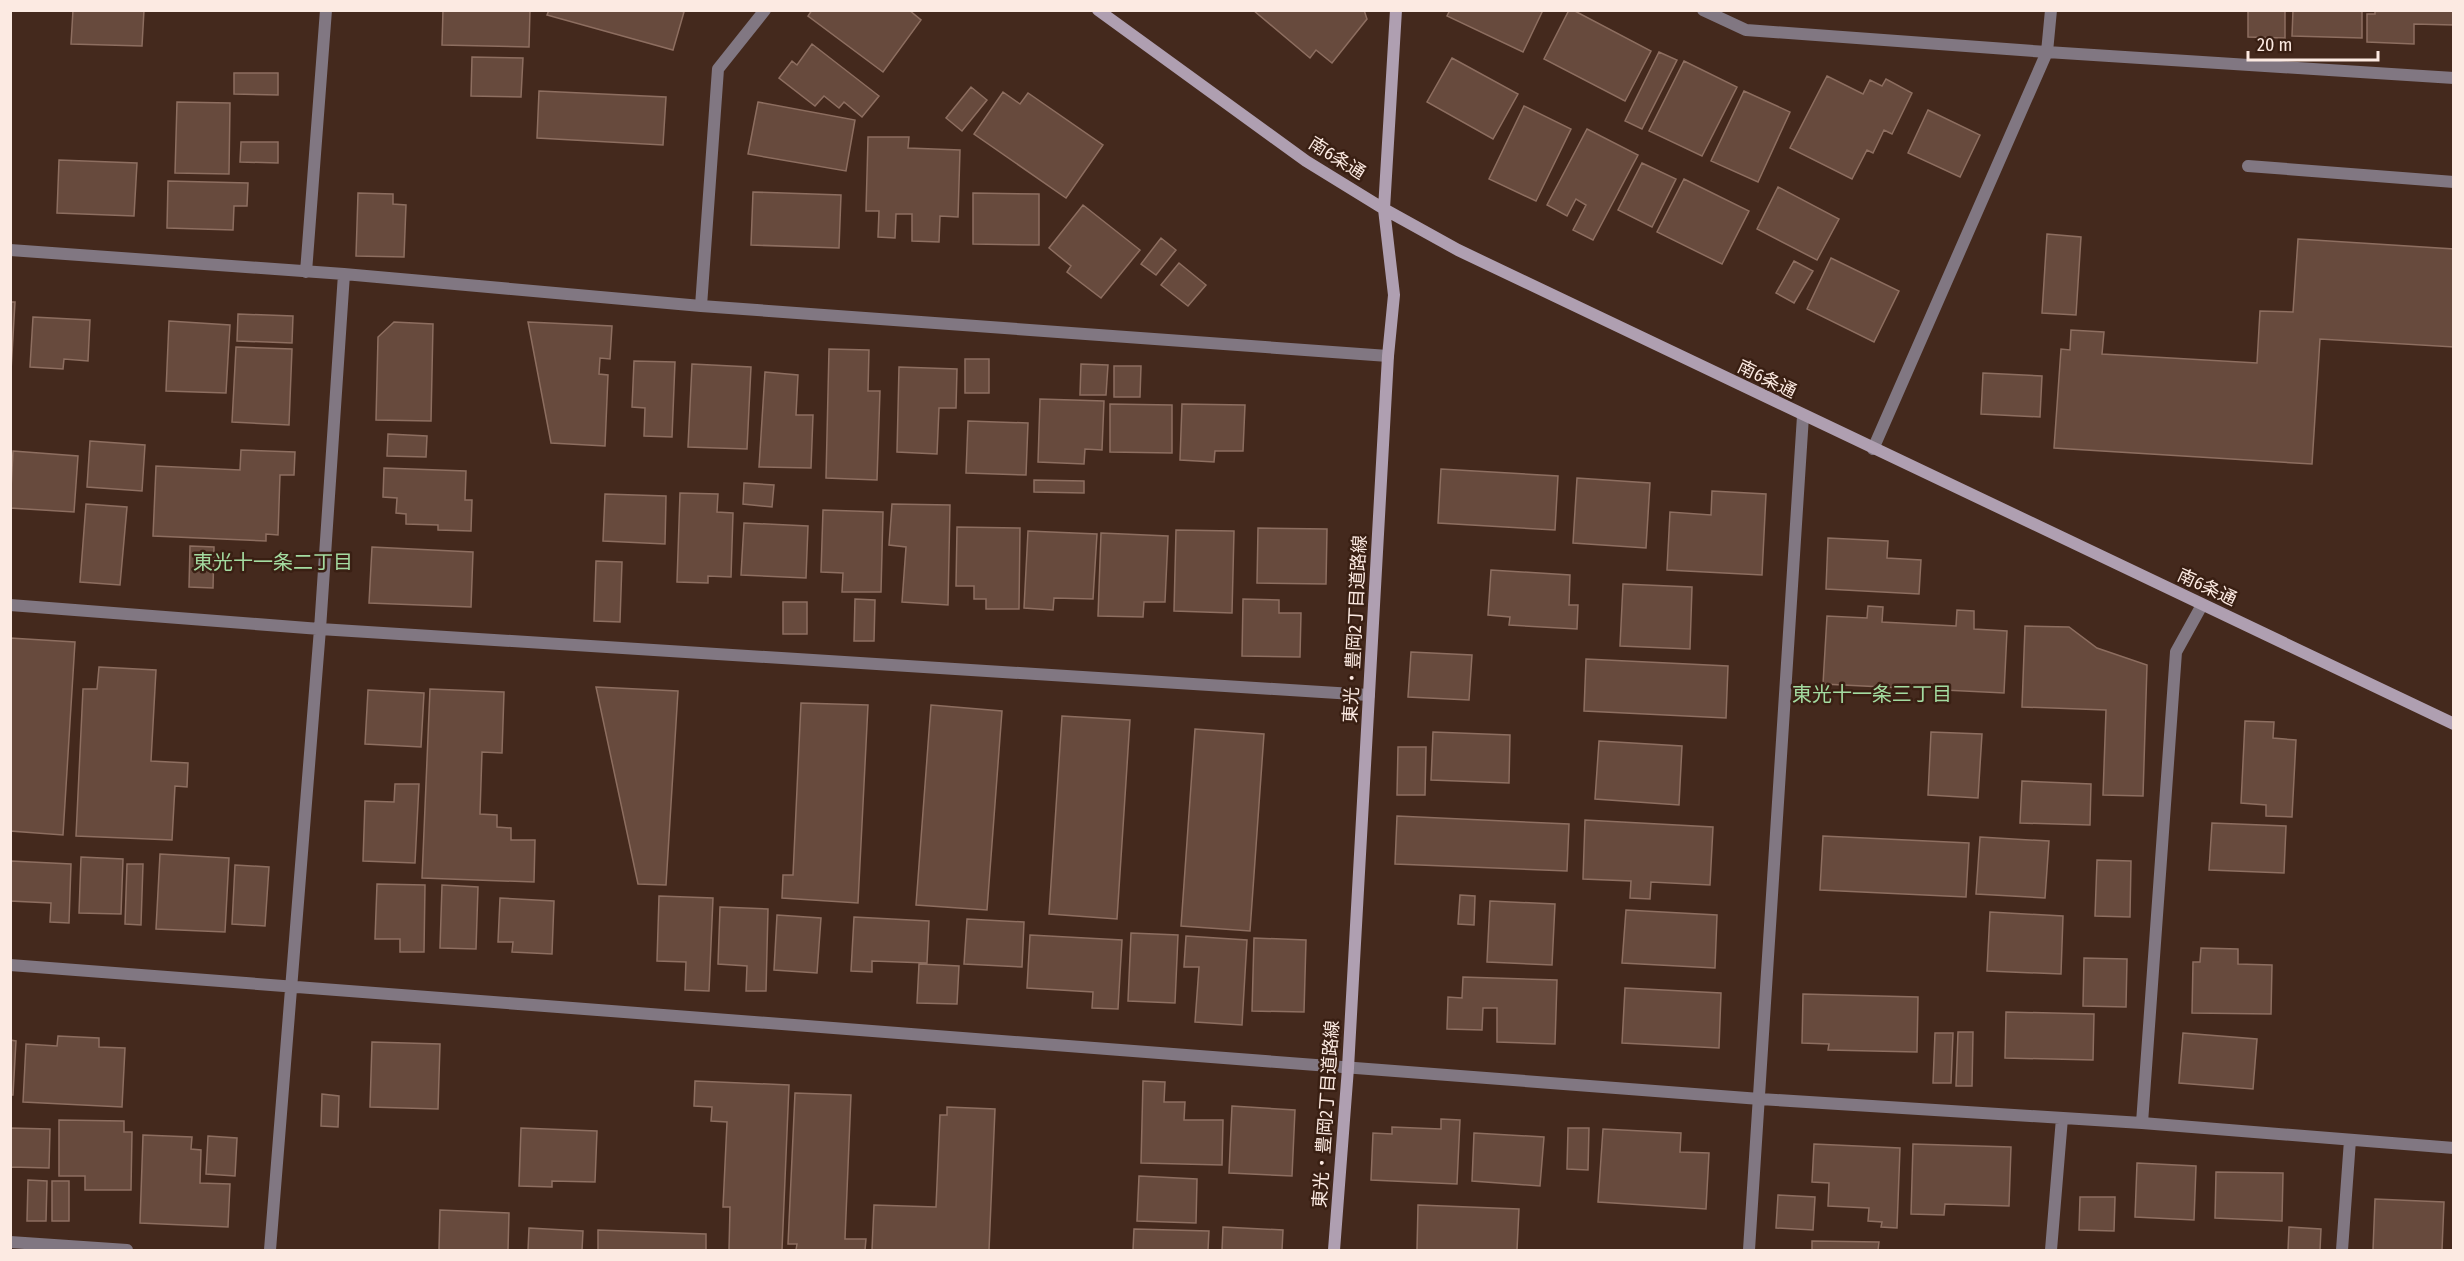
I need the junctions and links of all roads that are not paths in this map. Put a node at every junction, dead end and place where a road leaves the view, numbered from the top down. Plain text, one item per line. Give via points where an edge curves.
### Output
1 (326, 10) edge
2 (765, 10) edge
3 (1098, 10) edge
4 (1396, 10) edge
5 (1703, 10) edge
6 (2051, 10) edge
7 (2048, 52) junction
8 (2454, 78) edge
9 (2248, 166) dead end
10 (2454, 182) edge
11 (1384, 209) junction
12 (10, 250) edge
13 (306, 272) junction
14 (344, 274) junction
15 (702, 306) junction
16 (1388, 356) junction
17 (1803, 416) junction
18 (1873, 448) junction
19 (2202, 604) junction
20 (10, 606) edge
21 (320, 628) junction
22 (1369, 694) junction
23 (2454, 724) edge
24 (10, 965) edge
25 (290, 985) junction
26 (1348, 1068) junction
27 (1760, 1099) junction
28 (2062, 1118) junction
29 (2142, 1123) junction
30 (2350, 1140) junction
31 (2454, 1148) edge
32 (10, 1242) edge
33 (127, 1251) edge
34 (270, 1251) edge
35 (1334, 1251) edge
36 (1749, 1251) edge
37 (2051, 1251) edge
38 (2342, 1251) edge

1 - 13 street
2 - 15 street via 718,69
3 - 11 street, 南6条通 via 1306,161
4 - 11 street, 東光・豊岡2丁目道路線
5 - 7 street via 1746,30
6 - 7 street
7 - 8 street
7 - 18 street
9 - 10 street
11 - 16 street, 東光・豊岡2丁目道路線 via 1394,296
11 - 17 street, 南6条通 via 1458,250
12 - 13 street
13 - 14 street
14 - 15 street
14 - 21 street
15 - 16 street
16 - 22 street, 東光・豊岡2丁目道路線
17 - 18 street, 南6条通
17 - 27 street
18 - 19 street, 南6条通
19 - 23 street, 南6条通
19 - 29 street via 2176,652
20 - 21 street
21 - 22 street
21 - 25 street
22 - 26 street, 東光・豊岡2丁目道路線
24 - 25 street
25 - 26 street
25 - 34 street
26 - 27 street
26 - 35 street, 東光・豊岡2丁目道路線
27 - 28 street
27 - 36 street
28 - 29 street
28 - 37 street
29 - 30 street
30 - 31 street
30 - 38 street
32 - 33 street

